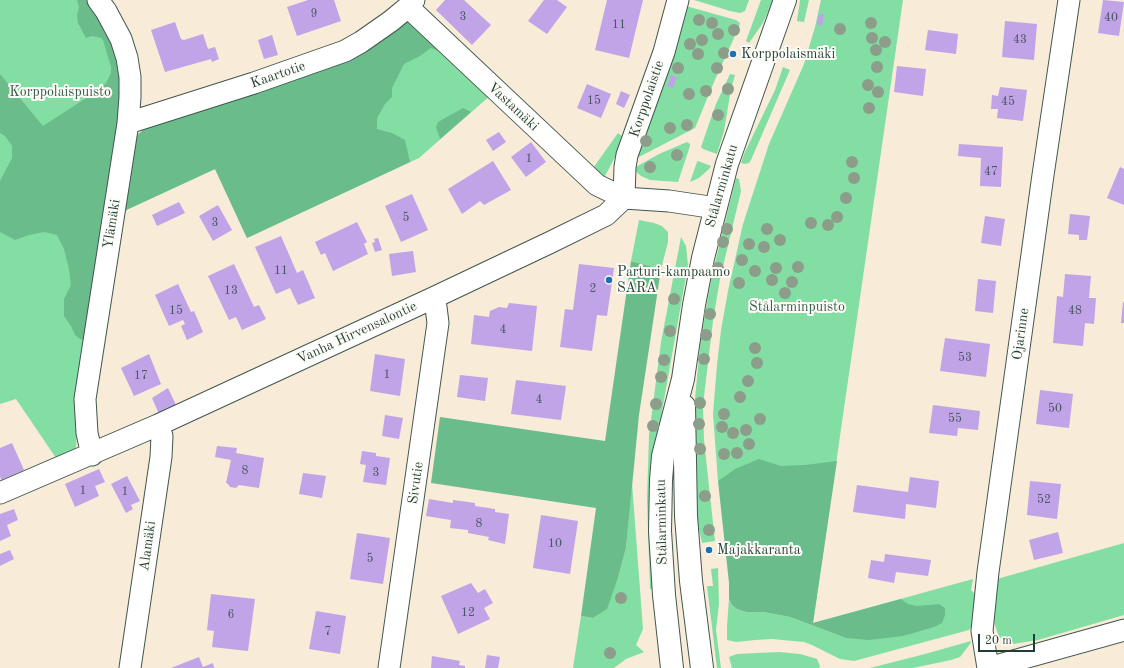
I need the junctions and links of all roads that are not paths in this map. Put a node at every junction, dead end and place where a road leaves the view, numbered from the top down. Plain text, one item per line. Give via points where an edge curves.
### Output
1 (98, 0) edge
2 (678, 0) edge
3 (785, 0) edge
4 (1069, 0) edge
5 (411, 4) edge
6 (128, 123) junction
7 (624, 198) junction
8 (716, 208) junction
9 (434, 298) junction
10 (683, 379) junction
11 (158, 425) junction
12 (92, 454) junction
13 (0, 493) edge
14 (1124, 630) edge
15 (130, 668) edge
16 (390, 668) edge
17 (672, 668) edge
18 (702, 668) edge
19 (988, 668) edge

1 - 6 street, Ylämäki via 122,39 127,58 130,77
2 - 7 street, Korppolaistie via 664,52 627,155
3 - 8 main road, Stålarminkatu via 727,164
4 - 19 street, Ojarinne via 988,572 982,631
5 - 6 street, Kaartotie via 367,38 345,51
5 - 7 street, Vastamäki via 597,185
6 - 12 street, Ylämäki via 85,399 87,432
7 - 8 street
7 - 9 street, Vanha Hirvensalontie via 606,215
8 - 10 main road, Stålarminkatu via 703,258
9 - 11 street, Vanha Hirvensalontie
9 - 16 street, Sivutie via 438,323
10 - 17 main road, Stålarminkatu via 663,456 661,480 664,595
10 - 18 main road, Stålarminkatu via 686,516
11 - 12 street, Vanha Hirvensalontie
11 - 15 street, Alamäki via 162,436 161,457
12 - 13 street, Vanha Hirvensalontie
14 - 19 street

